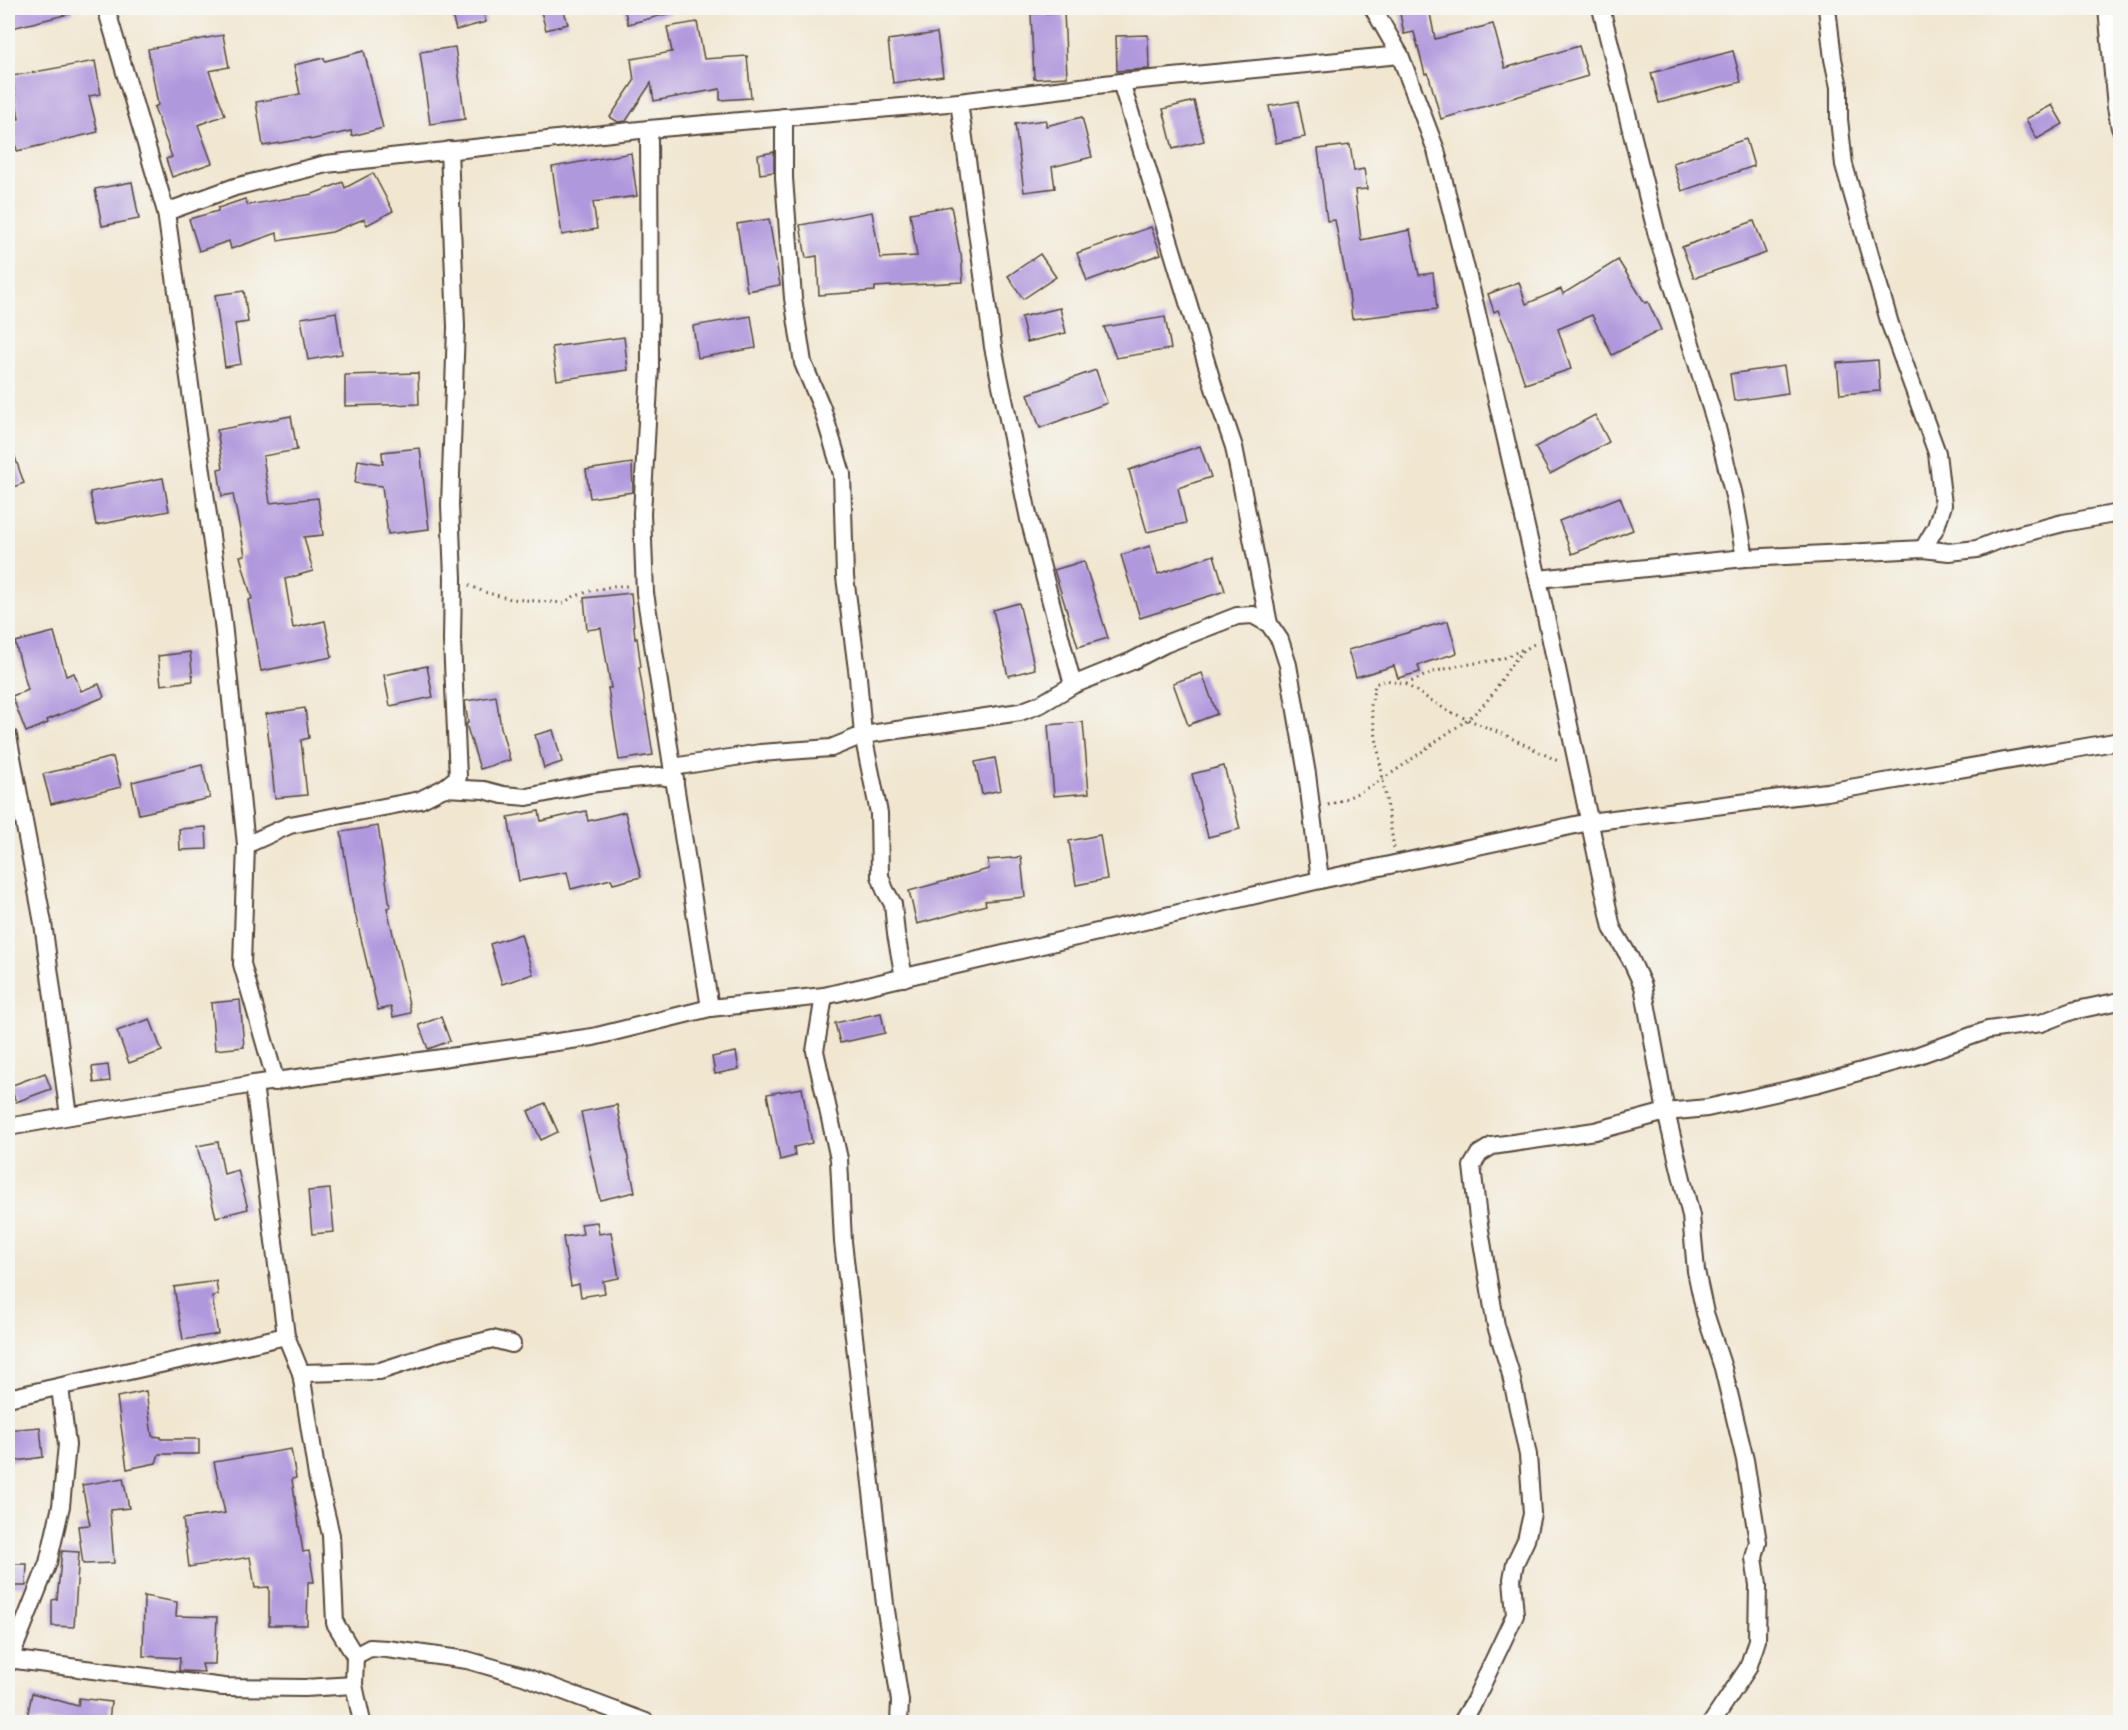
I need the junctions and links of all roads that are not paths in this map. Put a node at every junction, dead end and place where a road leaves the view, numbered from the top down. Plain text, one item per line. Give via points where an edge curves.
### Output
1 (106, 8) edge
2 (1373, 8) edge
3 (1601, 8) edge
4 (1827, 8) edge
5 (2107, 8) edge
6 (1400, 55) junction
7 (1121, 82) junction
8 (960, 102) junction
9 (784, 117) junction
10 (2121, 128) edge
11 (649, 129) junction
12 (449, 150) junction
13 (166, 212) junction
14 (2121, 513) edge
15 (1923, 549) junction
16 (1745, 558) junction
17 (1538, 579) junction
18 (1269, 624) junction
19 (1073, 685) junction
20 (863, 735) junction
21 (8, 736) edge
22 (2121, 741) edge
23 (674, 773) junction
24 (444, 788) junction
25 (1589, 822) junction
26 (246, 845) junction
27 (1320, 880) junction
28 (904, 978) junction
29 (824, 996) junction
30 (2121, 1001) edge
31 (710, 1008) junction
32 (276, 1082) junction
33 (254, 1084) junction
34 (1666, 1112) junction
35 (69, 1116) junction
36 (8, 1127) edge
37 (286, 1336) junction
38 (512, 1344) dead end
39 (301, 1373) junction
40 (60, 1387) junction
41 (8, 1398) edge
42 (355, 1656) junction
43 (8, 1661) edge
44 (354, 1685) junction
45 (362, 1722) edge
46 (646, 1722) edge
47 (899, 1722) edge
48 (1462, 1722) edge
49 (1712, 1722) edge

1 - 13 street
2 - 6 street
3 - 16 street via 1657,235 1716,424
4 - 15 street via 1839,87 1844,165 1890,324 1937,453 1943,505
5 - 10 street
6 - 7 street
6 - 17 street via 1436,150
7 - 8 street
7 - 18 street via 1234,447
8 - 9 street
8 - 19 street via 993,347 1029,519
9 - 11 street
9 - 20 street via 784,178 793,298 803,363 822,408 842,474 844,578
11 - 12 street
11 - 23 street via 650,367 642,514 645,593
12 - 13 street via 326,164 235,187
12 - 24 street via 456,327 450,505 458,777
13 - 26 street via 224,623
14 - 15 street via 2002,538 1977,549
15 - 16 street
16 - 17 street
17 - 25 street
18 - 19 street via 1253,615 1237,616
18 - 27 street via 1280,640 1288,665
19 - 20 street via 1020,712
20 - 23 street via 831,748 760,753
20 - 28 street via 879,813 880,876 893,904
21 - 35 street via 43,923
22 - 25 street via 1827,792
23 - 24 street via 527,797
23 - 31 street
24 - 26 street via 420,800 290,825
25 - 27 street
25 - 34 street via 1612,928 1643,986
26 - 32 street via 242,964
27 - 28 street
28 - 29 street
29 - 31 street
29 - 47 street via 815,1051 839,1159 843,1242 900,1701
30 - 34 street via 2072,1011 2041,1023 1988,1030 1913,1057 1815,1084 1707,1108
31 - 32 street via 593,1037
32 - 33 street
33 - 35 street
33 - 37 street
34 - 48 street via 1595,1131 1492,1146 1479,1154 1472,1166 1496,1326 1528,1455 1532,1514 1512,1579 1515,1615
34 - 49 street via 1691,1216 1705,1313 1745,1460 1758,1542 1754,1558 1758,1585 1757,1640 1748,1668
35 - 36 street
37 - 39 street
37 - 40 street
38 - 39 street via 493,1340 380,1371
39 - 42 street via 317,1476 331,1535 335,1623
40 - 41 street
40 - 43 street via 67,1445 61,1506 48,1563
42 - 44 street
42 - 46 street via 370,1648 467,1660
43 - 44 street via 224,1687
44 - 45 street

